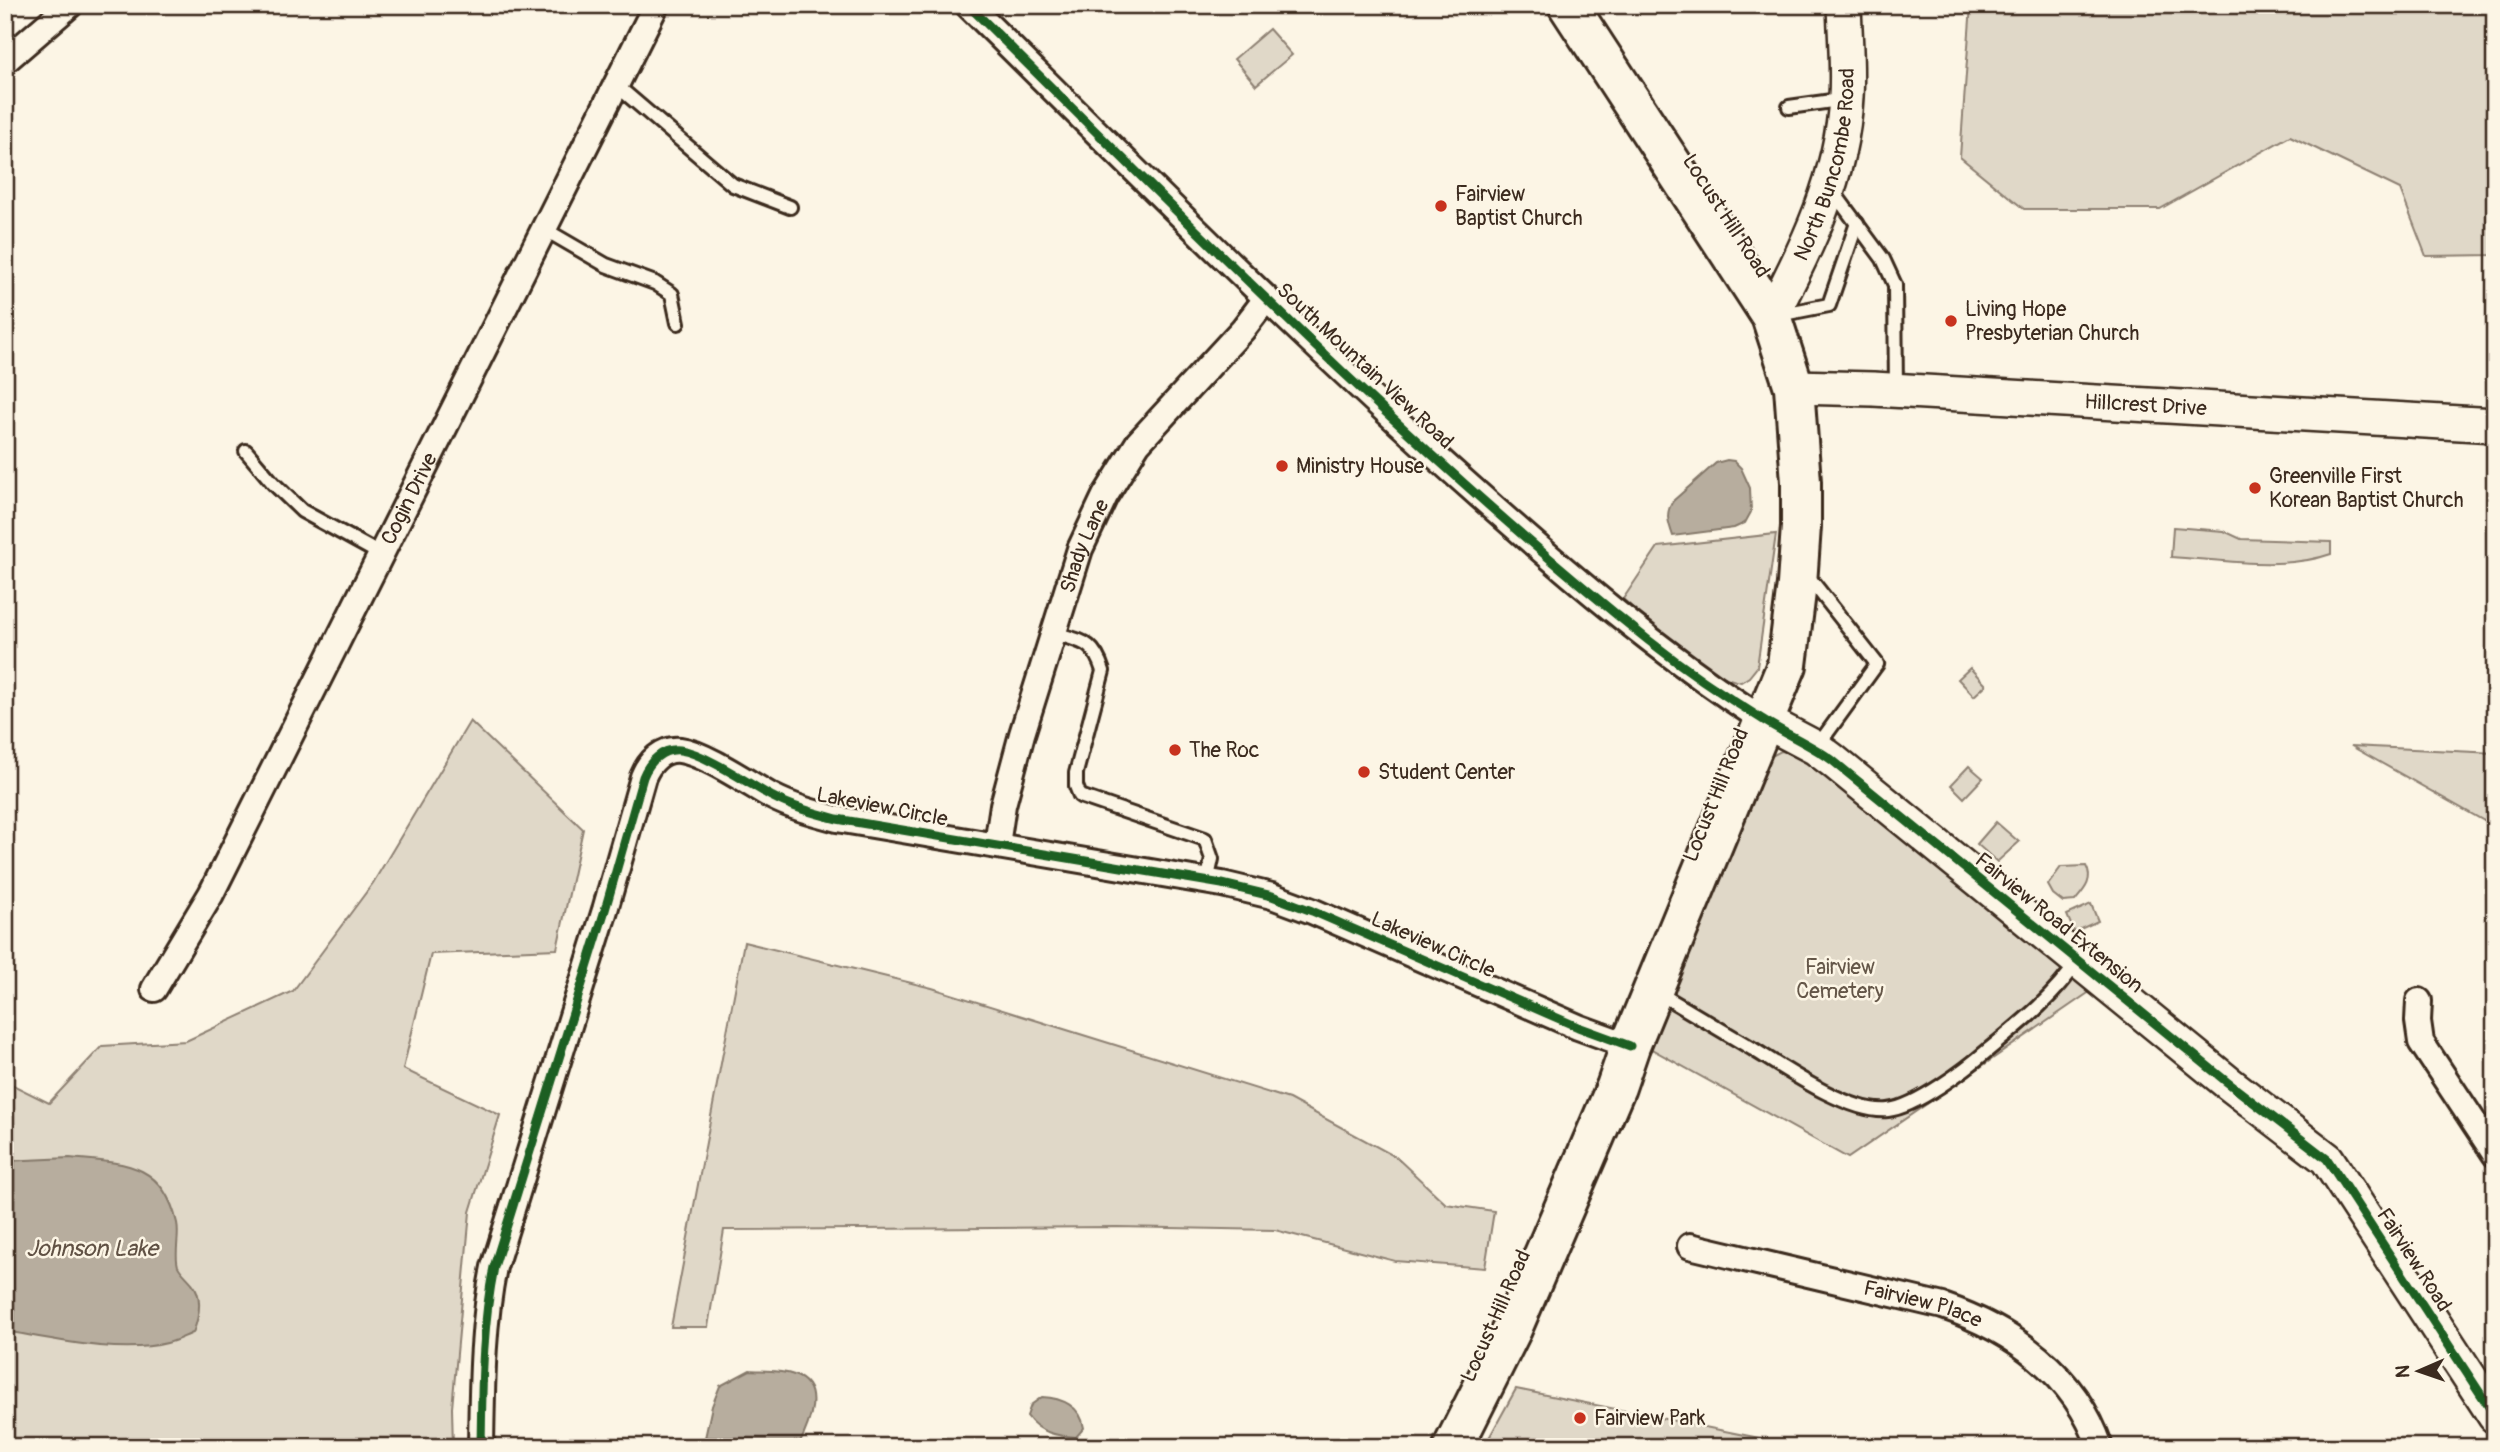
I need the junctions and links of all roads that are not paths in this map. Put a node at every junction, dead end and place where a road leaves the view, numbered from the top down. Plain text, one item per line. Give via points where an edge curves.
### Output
1 (70, 5) edge
2 (656, 5) edge
3 (968, 5) edge
4 (1568, 5) edge
5 (1844, 5) edge
6 (5, 61) edge
7 (616, 85) junction
8 (1846, 99) junction
9 (1789, 107) dead end
10 (1829, 186) junction
11 (790, 207) dead end
12 (1857, 223) junction
13 (544, 229) junction
14 (1266, 299) junction
15 (1771, 316) junction
16 (678, 323) dead end
17 (1794, 387) junction
18 (1896, 391) junction
19 (2495, 425) edge
20 (246, 450) dead end
21 (382, 555) junction
22 (1798, 563) junction
23 (1054, 632) junction
24 (1765, 721) junction
25 (1816, 748) junction
26 (997, 845) junction
27 (1207, 882) junction
28 (2078, 961) junction
29 (154, 989) dead end
30 (1655, 990) junction
31 (2419, 1001) dead end
32 (1630, 1046) junction
33 (2495, 1154) edge
34 (2327, 1159) joint
35 (1690, 1245) dead end
36 (2495, 1416) edge
37 (481, 1447) edge
38 (1453, 1447) edge
39 (2100, 1447) edge

1 - 6 street
2 - 7 street, Cogin Drive
3 - 14 street, South Mountain View Road
4 - 15 main road, Locust Hill Road
5 - 8 street, North Buncombe Road
7 - 11 lane via 733,185
7 - 13 street, Cogin Drive
8 - 9 lane
8 - 10 street, North Buncombe Road
10 - 12 lane
10 - 15 street, North Buncombe Road via 1802,258
12 - 15 lane via 1829,305
12 - 18 lane via 1895,285
13 - 16 lane via 606,265 672,294
13 - 21 street, Cogin Drive
14 - 23 street, Shady Lane via 1120,468 1080,549
14 - 24 street, South Mountain View Road via 1542,551 1649,640
15 - 17 main road, Locust Hill Road
17 - 18 street, Hillcrest Drive
17 - 22 main road, Locust Hill Road via 1801,482
18 - 19 street, Hillcrest Drive
20 - 21 lane via 302,511
21 - 29 street, Cogin Drive via 211,894
22 - 24 main road, Locust Hill Road via 1787,666
22 - 25 lane via 1877,664
23 - 26 street, Shady Lane via 1003,804
23 - 27 lane via 1088,644 1103,671 1076,773 1080,796 1205,839 1212,859
24 - 25 street, Fairview Road Extension
24 - 30 main road, Locust Hill Road
25 - 28 street, Fairview Road Extension
26 - 27 street, Lakeview Circle
26 - 37 street, Lakeview Circle via 810,812 678,750 652,761 643,777 494,1267 483,1345
27 - 32 street, Lakeview Circle via 1272,896 1312,911
28 - 30 lane via 2038,1009 1974,1062 1910,1104 1886,1110 1827,1094
28 - 34 street, Fairview Road Extension
30 - 32 main road, Locust Hill Road
31 - 33 street via 2421,1042
32 - 38 main road, Locust Hill Road via 1512,1329
34 - 36 street, Fairview Road
35 - 39 street, Fairview Place via 1973,1316 2023,1344 2057,1376 2086,1417

